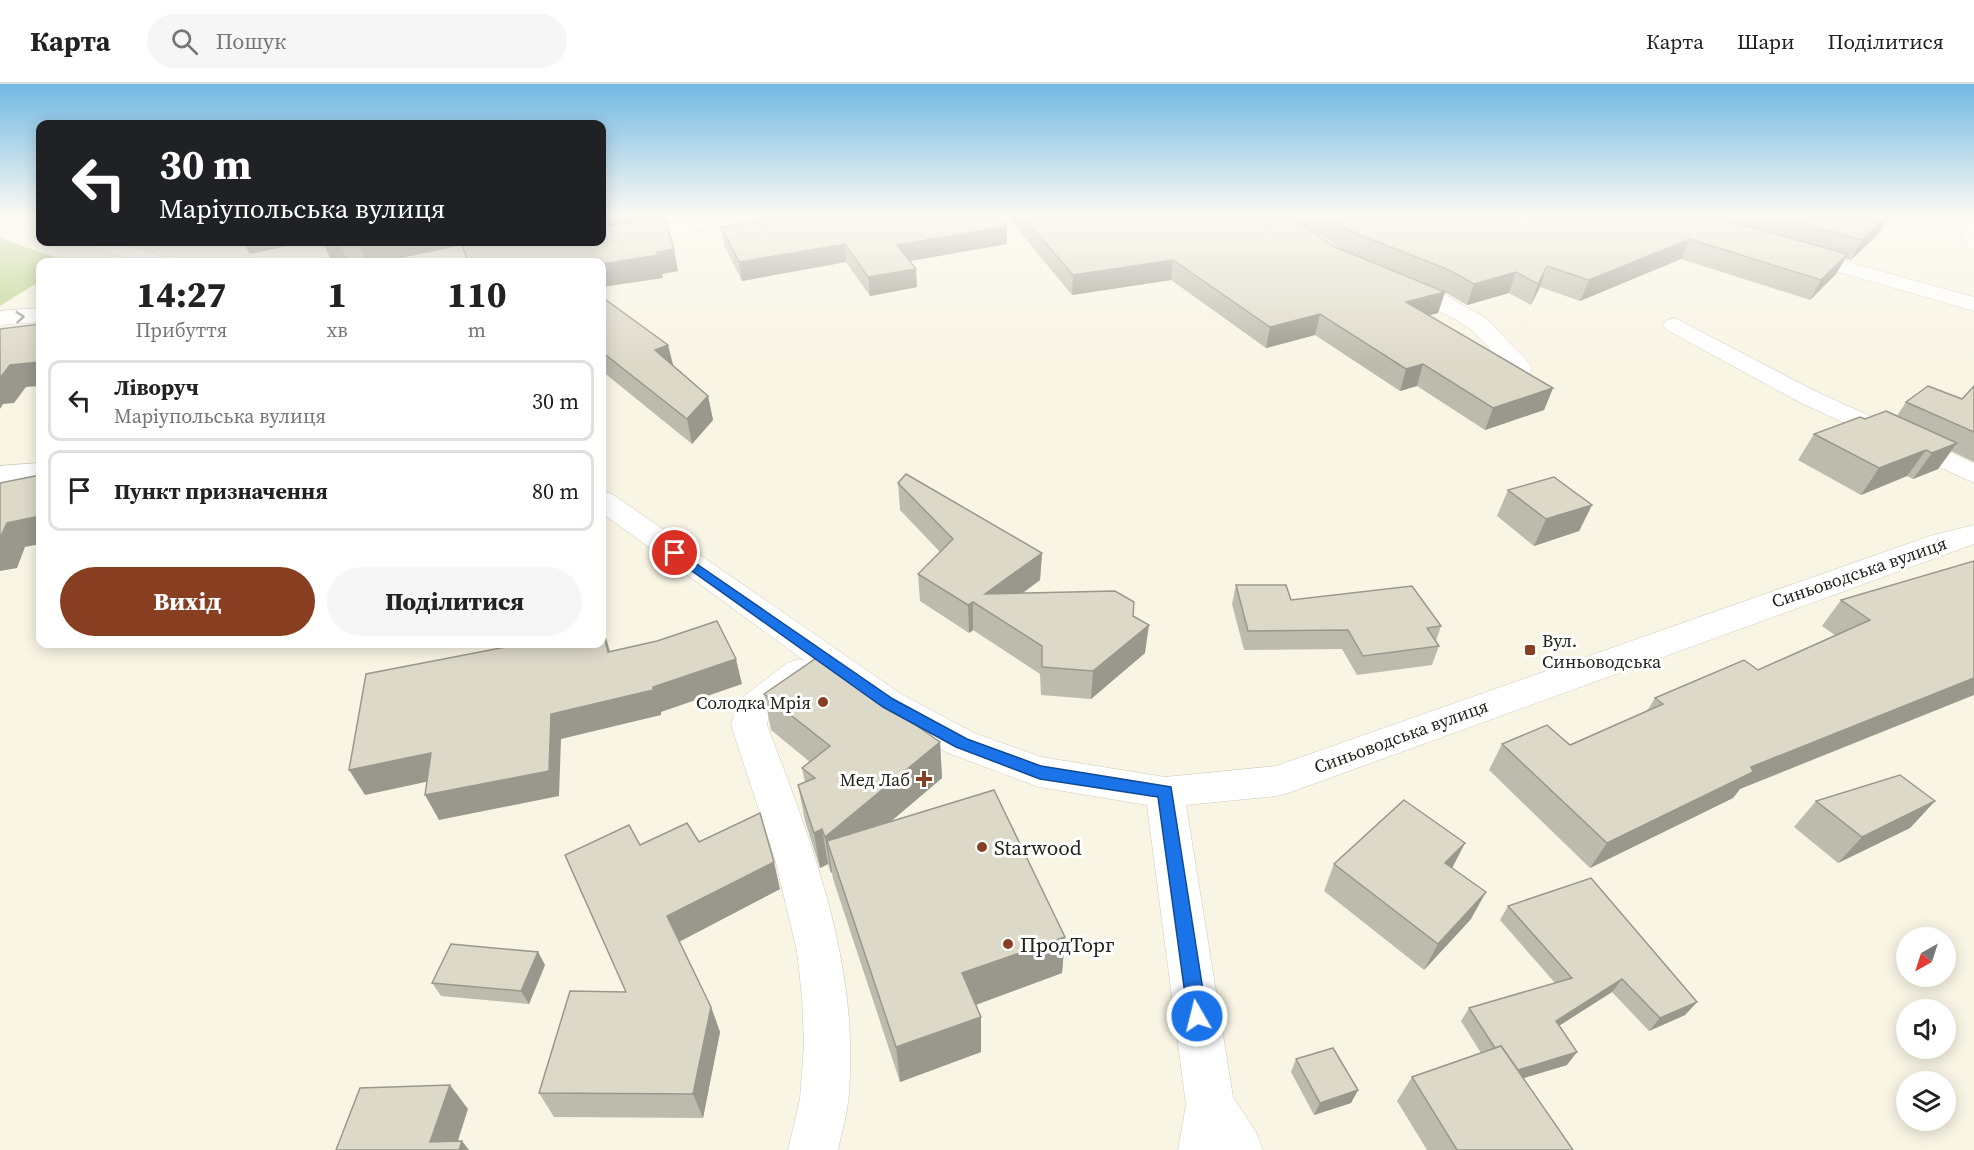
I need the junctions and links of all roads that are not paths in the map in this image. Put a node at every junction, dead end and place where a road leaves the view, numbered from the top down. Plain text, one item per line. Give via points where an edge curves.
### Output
1 (1832, 264) edge
2 (1380, 276) edge
3 (1974, 304) edge
4 (36, 315) edge
5 (0, 318) edge
6 (1675, 325) dead end
7 (1520, 368) edge
8 (36, 471) edge
9 (1974, 474) edge
10 (0, 475) edge
11 (606, 503) edge
12 (1974, 534) edge
13 (820, 657) junction
14 (1165, 792) junction
15 (1207, 1128) edge
16 (813, 1150) edge
17 (1238, 1150) edge

1 - 3 street
2 - 7 street via 1432,297 1478,323
5 -> 4 street
6 - 9 street via 1808,397
8 - 10 street
11 - 13 street, Синьоводська вулиця
12 - 14 street, Синьоводська вулиця via 1929,546 1277,781
13 - 14 street, Синьоводська вулиця via 888,703 961,743 1040,772
13 - 16 street via 752,709 748,725 792,843 818,940 827,1011 825,1093
14 - 15 street
15 - 17 street

